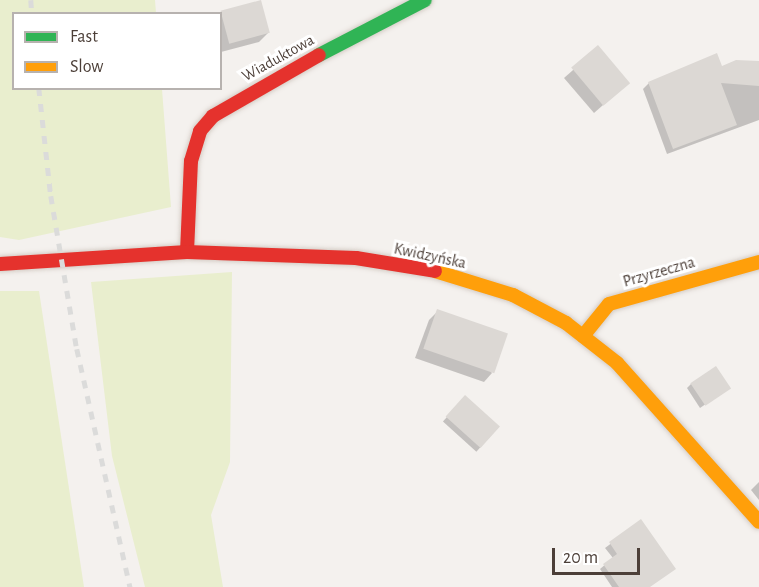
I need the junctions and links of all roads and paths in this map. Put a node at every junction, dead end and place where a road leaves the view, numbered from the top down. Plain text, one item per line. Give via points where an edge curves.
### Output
1 (425, 0) edge
2 (187, 252) junction
3 (759, 262) edge
4 (0, 264) edge
5 (583, 336) junction
6 (759, 522) edge

1 - 2 street, Wiaduktowa via 281,74 213,116 200,131 191,161
2 - 4 street, Kwidzyńska
2 - 5 street, Kwidzyńska via 356,258 446,273 513,295
3 - 5 street, Przyrzeczna via 609,304
5 - 6 street, Kwidzyńska via 617,363

